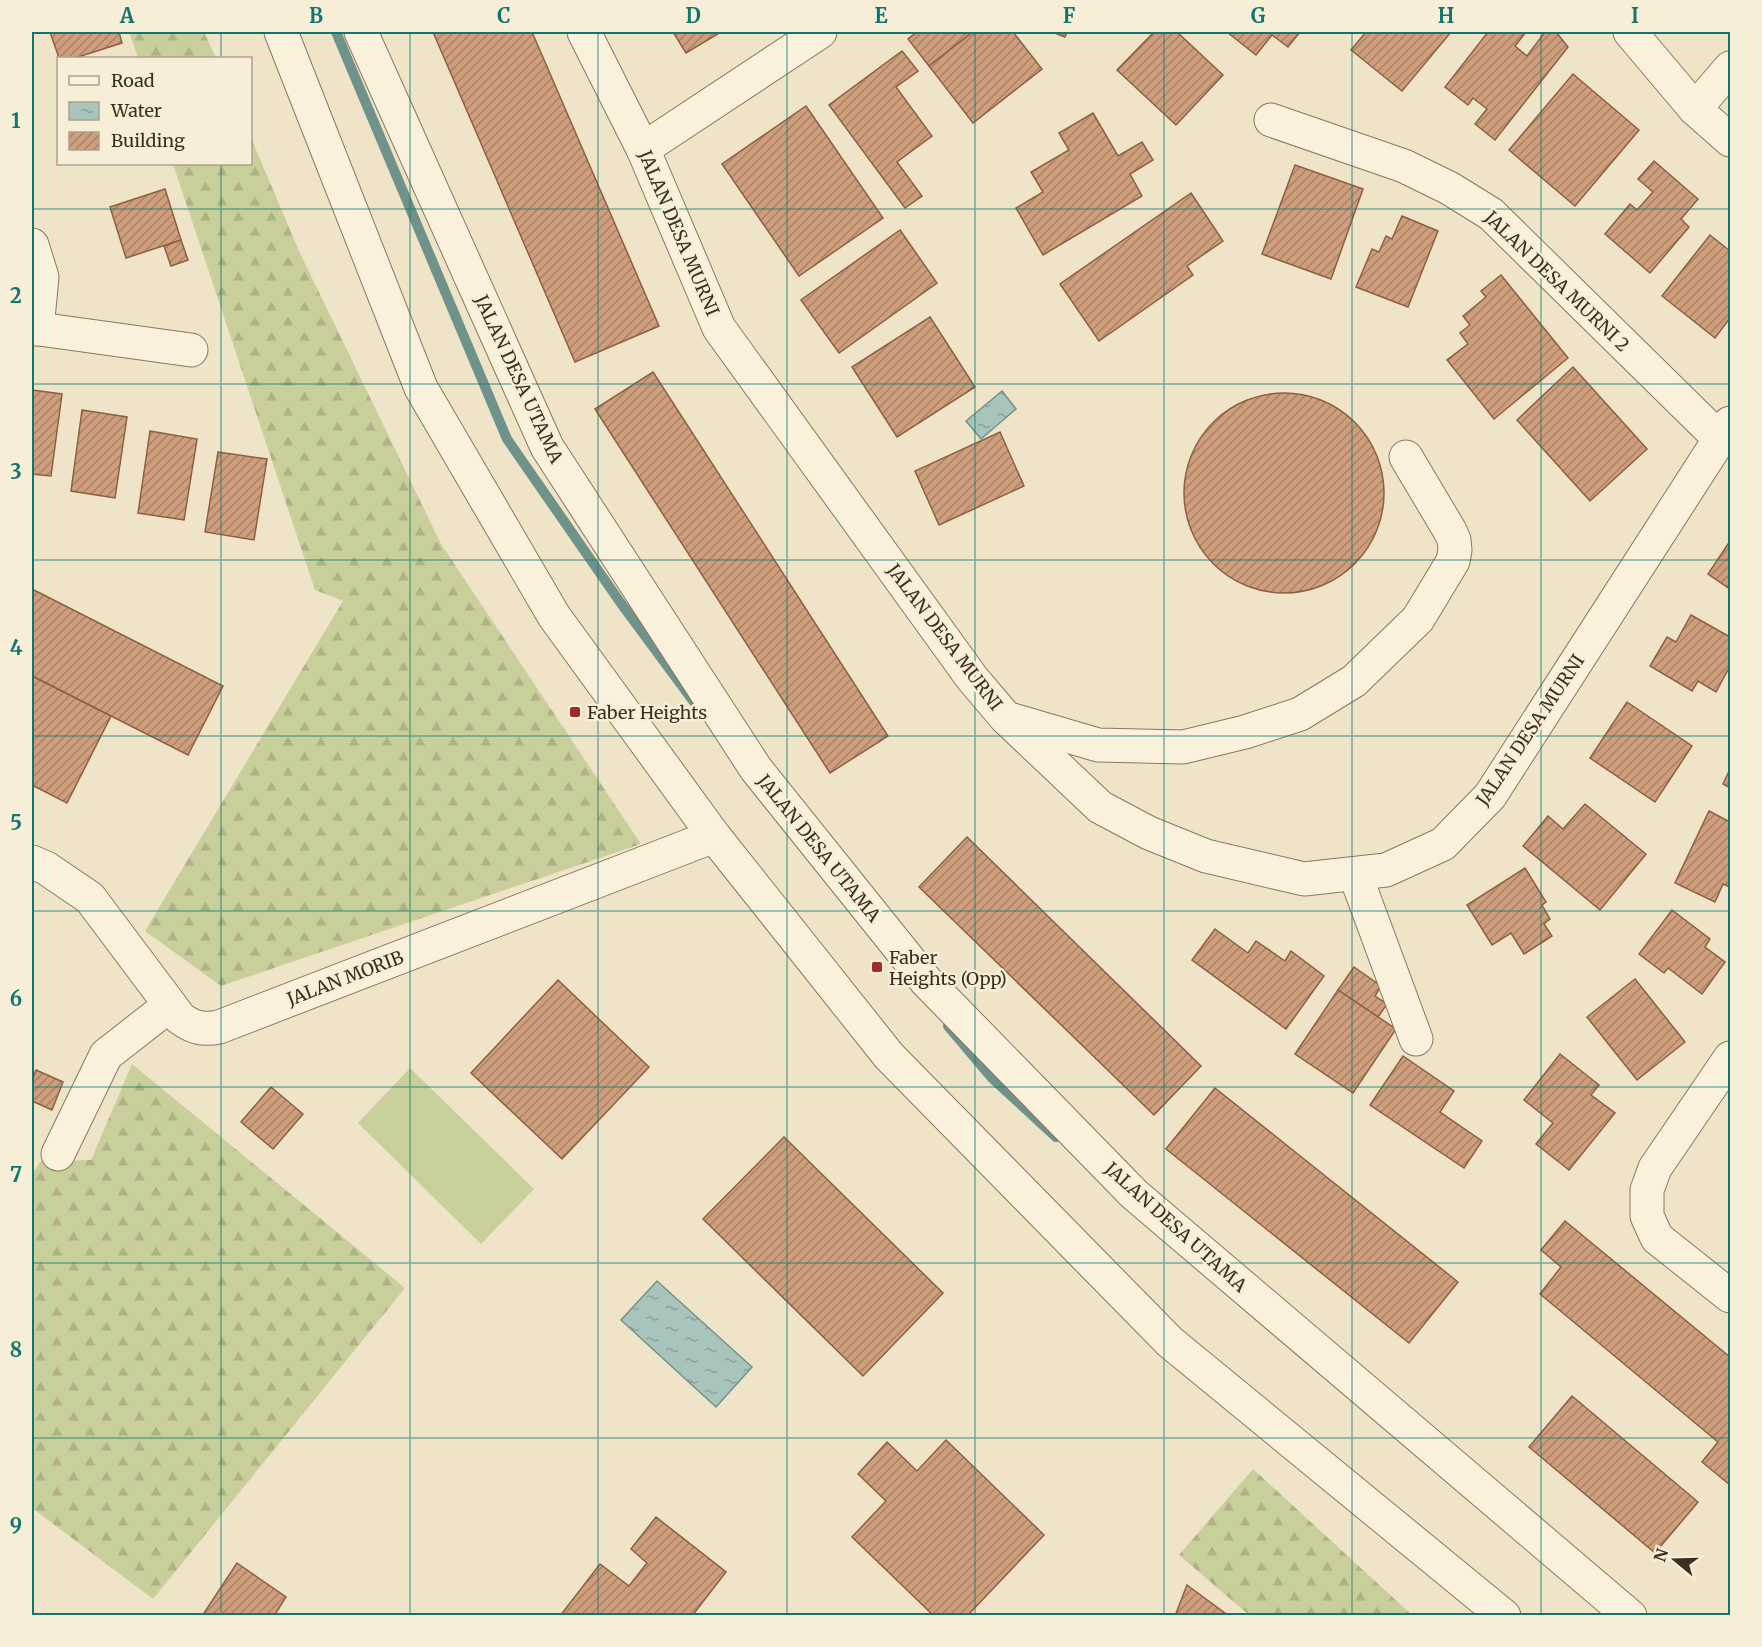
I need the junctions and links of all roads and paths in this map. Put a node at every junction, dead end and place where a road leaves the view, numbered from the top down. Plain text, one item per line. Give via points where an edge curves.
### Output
1 (280, 32) edge
2 (361, 32) edge
3 (584, 32) edge
4 (820, 32) edge
5 (1630, 32) edge
6 (1731, 68) edge
7 (1695, 109) junction
8 (1271, 120) dead end
9 (1731, 140) edge
10 (643, 149) junction
11 (32, 245) edge
12 (34, 328) edge
13 (191, 350) dead end
14 (1725, 431) edge
15 (1406, 457) dead end
16 (1006, 718) junction
17 (714, 836) junction
18 (32, 862) edge
19 (1354, 874) junction
20 (170, 1005) junction
21 (1416, 1039) dead end
22 (1731, 1058) edge
23 (58, 1154) dead end
24 (1731, 1296) edge
25 (1504, 1616) edge
26 (1630, 1616) edge

1 - 17 street via 421,388 554,616
2 - 26 street, JALAN DESA UTAMA via 547,447 763,779 926,981 1134,1194
3 - 10 street, JALAN DESA MURNI
4 - 10 street
5 - 7 street
6 - 7 street
7 - 9 street
8 - 14 street, JALAN DESA MURNI 2 via 1404,166 1491,214
10 - 16 street, JALAN DESA MURNI via 719,328 972,678
11 - 12 street via 42,277
12 - 13 street
14 - 19 street, JALAN DESA MURNI via 1490,796 1443,844 1386,870
15 - 16 street via 1450,531 1455,550 1448,570 1418,620 1354,681 1300,714 1183,747 1098,745
16 - 19 street, JALAN DESA MURNI via 1101,807 1149,833 1206,856 1304,879
17 - 20 street, JALAN MORIB via 219,1027 197,1028 180,1018
17 - 25 street via 889,1056 1170,1342
18 - 20 street, JALAN MORIB via 90,898
19 - 21 street
20 - 23 street via 106,1055
22 - 24 street via 1655,1168 1647,1190 1647,1216 1657,1238

